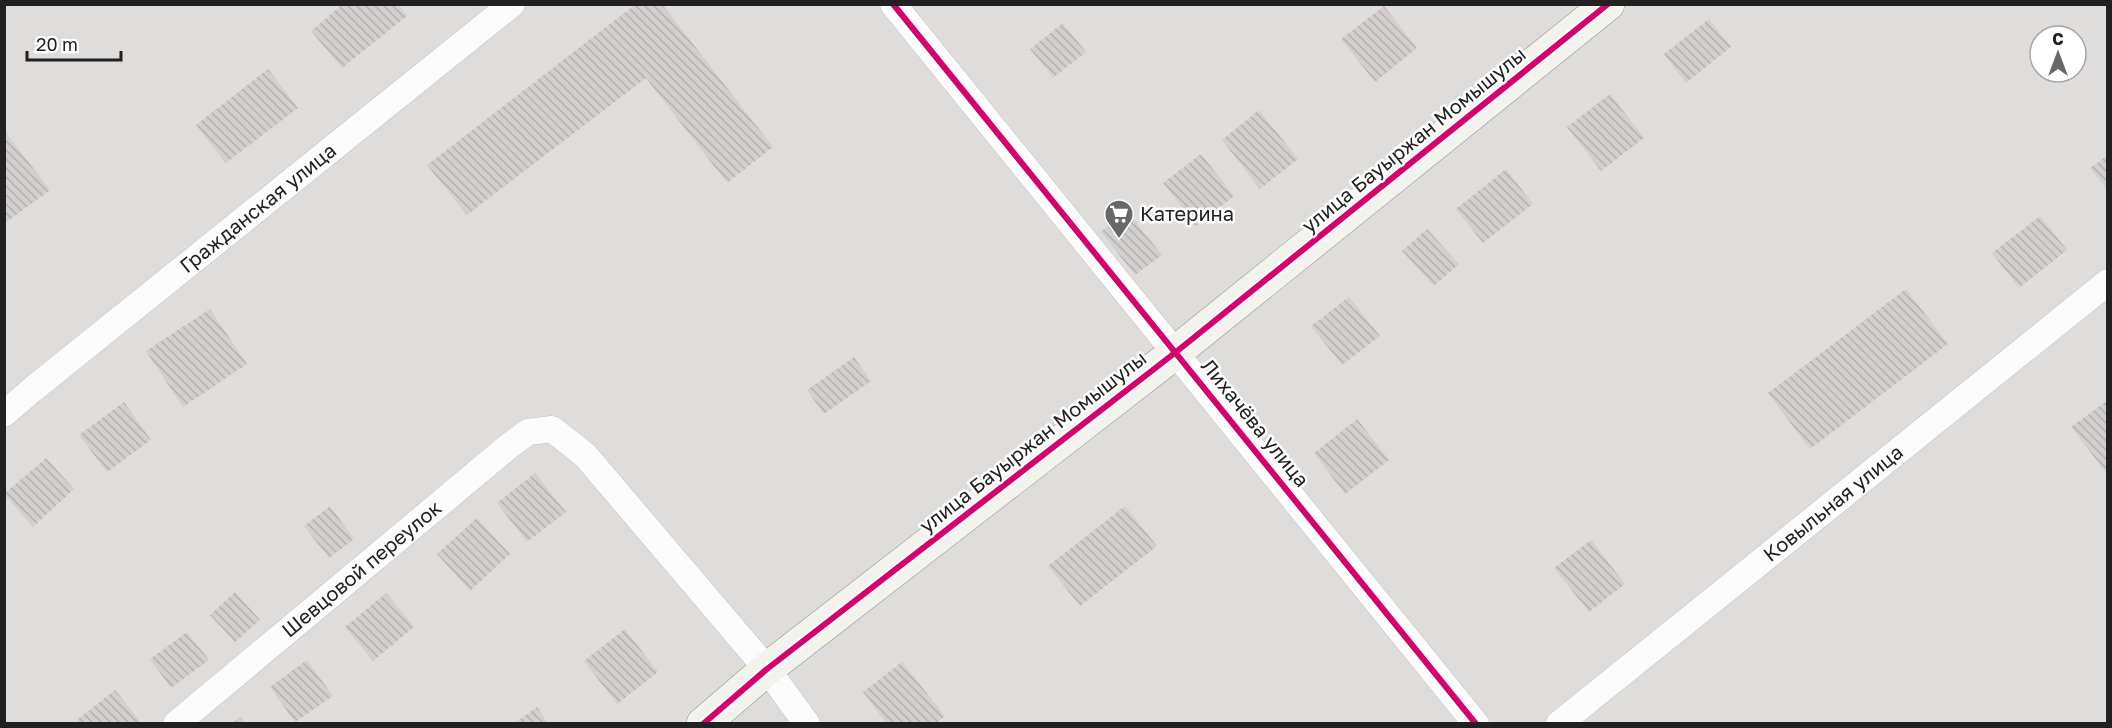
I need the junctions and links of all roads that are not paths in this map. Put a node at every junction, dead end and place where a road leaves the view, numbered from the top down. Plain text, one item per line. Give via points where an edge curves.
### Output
1 (512, 4) edge
2 (893, 4) edge
3 (1608, 4) edge
4 (2108, 282) edge
5 (1176, 352) junction
6 (4, 414) edge
7 (767, 669) junction
8 (176, 723) edge
9 (703, 723) edge
10 (807, 723) edge
11 (1476, 723) edge
12 (1559, 723) edge

1 - 6 street, Гражданская улица
2 - 5 street, Лихачёва улица
3 - 5 street, улица Бауыржан Момышулы
4 - 12 street, Ковыльная улица
5 - 7 street, улица Бауыржан Момышулы
5 - 11 street, Лихачёва улица
7 - 8 street, Шевцовой переулок via 585,455 552,429 528,432 509,446
7 - 9 street, улица Бауыржан Момышулы
7 - 10 street

